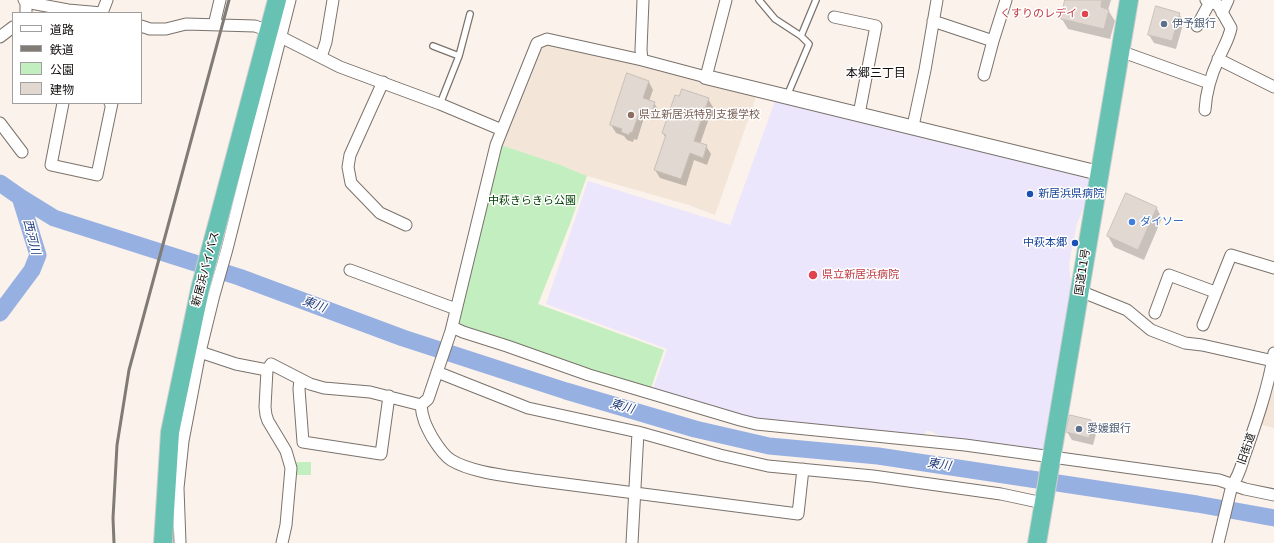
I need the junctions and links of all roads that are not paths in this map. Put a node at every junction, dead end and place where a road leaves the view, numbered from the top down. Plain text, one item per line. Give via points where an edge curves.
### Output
1 (107, 0) edge
2 (220, 0) edge
3 (277, 0) edge
4 (290, 0) edge
5 (333, 0) edge
6 (643, 0) edge
7 (726, 0) edge
8 (759, 0) edge
9 (816, 0) edge
10 (937, 0) edge
11 (1006, 0) edge
12 (1128, 0) edge
13 (1228, 0) edge
14 (1208, 1) edge
15 (25, 5) edge
16 (91, 12) edge
17 (102, 12) edge
18 (1222, 13) junction
19 (470, 14) dead end
20 (834, 17) dead end
21 (933, 21) junction
22 (214, 25) junction
23 (142, 26) edge
24 (1197, 26) dead end
25 (12, 28) edge
26 (275, 34) junction
27 (0, 36) edge
28 (801, 36) junction
29 (993, 41) junction
30 (433, 46) dead end
31 (1120, 51) junction
32 (459, 56) junction
33 (321, 57) junction
34 (1218, 59) junction
35 (642, 60) junction
36 (984, 75) dead end
37 (706, 77) junction
38 (383, 82) junction
39 (1209, 83) junction
40 (1274, 87) edge
41 (787, 96) junction
42 (63, 104) edge
43 (112, 104) edge
44 (440, 104) junction
45 (1205, 110) dead end
46 (859, 114) junction
47 (0, 123) edge
48 (913, 126) junction
49 (502, 130) junction
50 (22, 152) dead end
51 (1099, 173) junction
52 (406, 225) dead end
53 (1274, 268) edge
54 (350, 270) dead end
55 (1080, 291) junction
56 (207, 292) junction
57 (1215, 292) junction
58 (456, 309) junction
59 (1155, 313) dead end
60 (1204, 325) dead end
61 (451, 329) junction
62 (200, 352) junction
63 (1273, 357) edge
64 (438, 369) junction
65 (267, 370) junction
66 (300, 379) junction
67 (389, 396) junction
68 (421, 405) junction
69 (638, 432) junction
70 (1051, 461) junction
71 (803, 469) junction
72 (1231, 488) junction
73 (635, 492) junction
74 (1274, 495) edge
75 (1044, 499) junction
76 (163, 543) edge
77 (180, 543) edge
78 (282, 543) edge
79 (632, 543) edge
80 (1037, 543) edge
81 (1218, 543) edge

1 - 17 street
2 - 22 street
3 - 26 highway, 新居浜バイパス
4 - 26 street
5 - 33 street
6 - 35 street
7 - 37 street
8 - 28 lane via 775,19
9 - 28 lane
10 - 21 street
11 - 29 street
12 - 31 highway, 国道11号
13 - 18 street
14 - 18 street via 1218,5
14 - 24 street
15 - 16 street
18 - 34 street via 1231,28
19 - 32 lane
20 - 46 street via 876,26
21 - 29 street
21 - 48 street
22 - 23 street via 186,24 166,29
22 - 26 street via 255,26
25 - 27 street
26 - 33 street
26 - 56 highway, 新居浜バイパス
28 - 41 lane via 809,44
29 - 36 street
30 - 32 lane
31 - 39 street
31 - 51 highway, 国道11号
32 - 44 lane
33 - 38 street via 340,67
34 - 39 street
34 - 40 street
35 - 37 street
35 - 49 street via 547,39 537,43
37 - 41 street
38 - 44 street
38 - 52 street via 350,155 348,167 351,183 380,213
39 - 45 street
41 - 46 street
42 - 43 street via 51,164 97,175
44 - 49 street
46 - 48 street
47 - 50 street
48 - 51 street
49 - 58 street via 494,153
51 - 55 highway, 国道11号
53 - 57 street via 1230,255
54 - 58 street
55 - 63 street via 1127,310 1151,330 1185,343
55 - 70 highway, 国道11号
56 - 62 street
56 - 76 highway, 新居浜バイパス via 170,432
57 - 59 street via 1169,275
57 - 60 street
58 - 61 street
61 - 64 street
61 - 70 street via 589,375 751,423 966,445
62 - 65 street via 236,364
62 - 77 street via 183,441 178,488
63 - 72 street, 旧街道 via 1261,407 1238,478
64 - 68 street via 428,399
64 - 69 street via 528,408
65 - 66 street via 271,364
65 - 78 street via 266,415 286,451 290,468 286,525
66 - 67 street via 324,388
66 - 67 street via 303,442 381,454
67 - 68 street
68 - 73 street via 424,424 442,452 451,460 468,467 534,480
69 - 71 street via 768,466
69 - 73 street
70 - 72 street via 1219,480
70 - 75 highway, 国道11号
71 - 73 street via 798,514
71 - 75 street
72 - 74 street
72 - 81 street, 旧街道
73 - 79 street
75 - 80 highway, 国道11号

